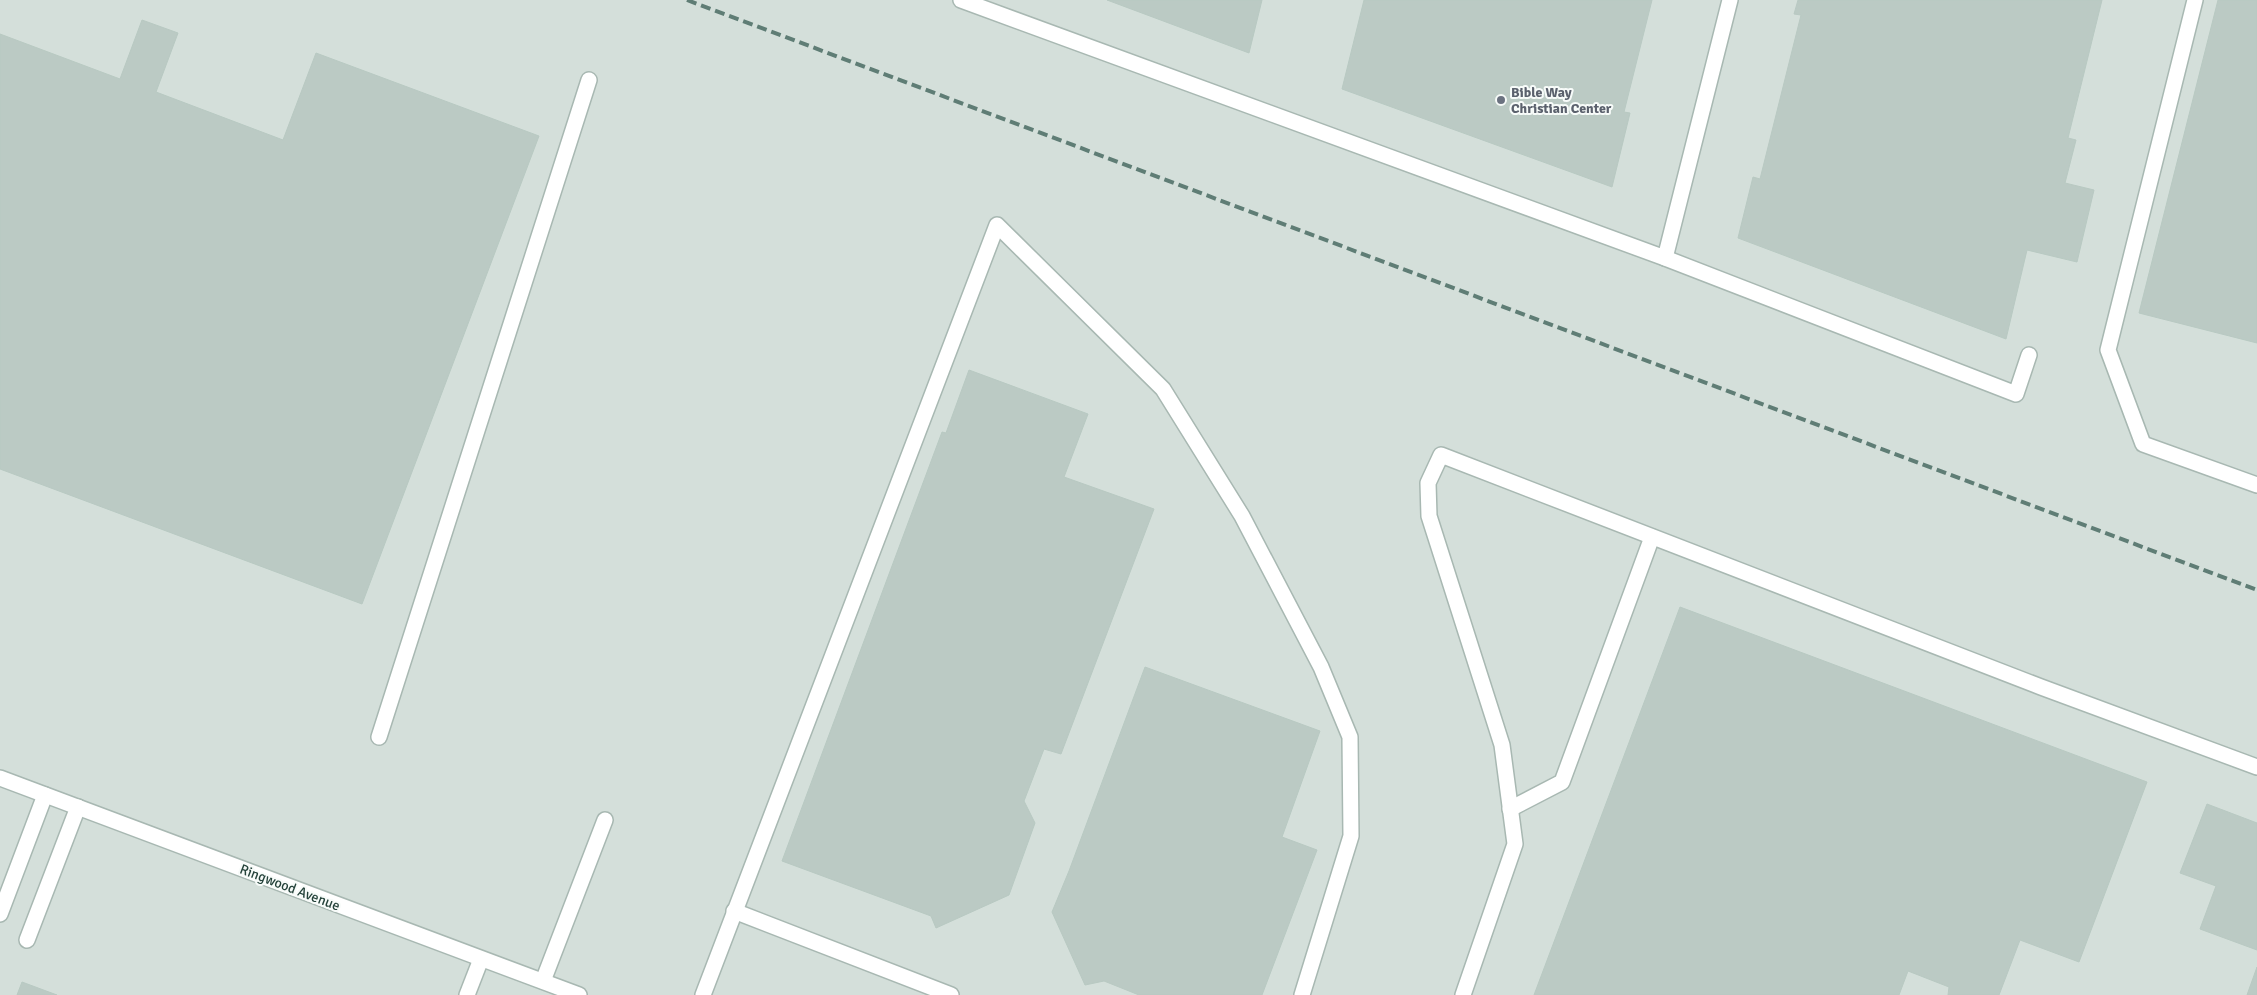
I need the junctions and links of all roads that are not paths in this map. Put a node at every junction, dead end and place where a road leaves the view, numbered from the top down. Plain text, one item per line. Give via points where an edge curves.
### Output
1 (961, 0) edge
2 (1730, 0) edge
3 (2195, 0) edge
4 (589, 80) dead end
5 (1664, 258) junction
6 (2028, 355) dead end
7 (2257, 485) edge
8 (1652, 537) junction
9 (379, 737) dead end
10 (2257, 767) edge
11 (0, 778) edge
12 (44, 795) junction
13 (78, 808) junction
14 (1510, 809) junction
15 (605, 820) dead end
16 (734, 911) junction
17 (0, 914) edge
18 (27, 940) dead end
19 (481, 958) junction
20 (543, 981) junction
21 (467, 995) edge
22 (579, 995) edge
23 (702, 995) edge
24 (951, 995) edge
25 (1302, 995) edge
26 (1463, 995) edge

1 - 5 street
2 - 5 street
3 - 7 street via 2108,350 2143,444
4 - 9 street
5 - 6 street via 2016,394
8 - 10 street
8 - 14 street via 1562,782
8 - 14 street via 1441,455 1428,483 1429,516 1502,745
11 - 12 street, Ringwood Avenue
12 - 13 street, Ringwood Avenue
12 - 17 street
13 - 18 street
13 - 19 street, Ringwood Avenue
14 - 26 street via 1515,844
15 - 20 street
16 - 23 street
16 - 24 street
16 - 25 street via 997,225 1163,389 1242,516 1321,666 1350,738 1351,836
19 - 20 street, Ringwood Avenue
19 - 21 street
20 - 22 street, Ringwood Avenue

